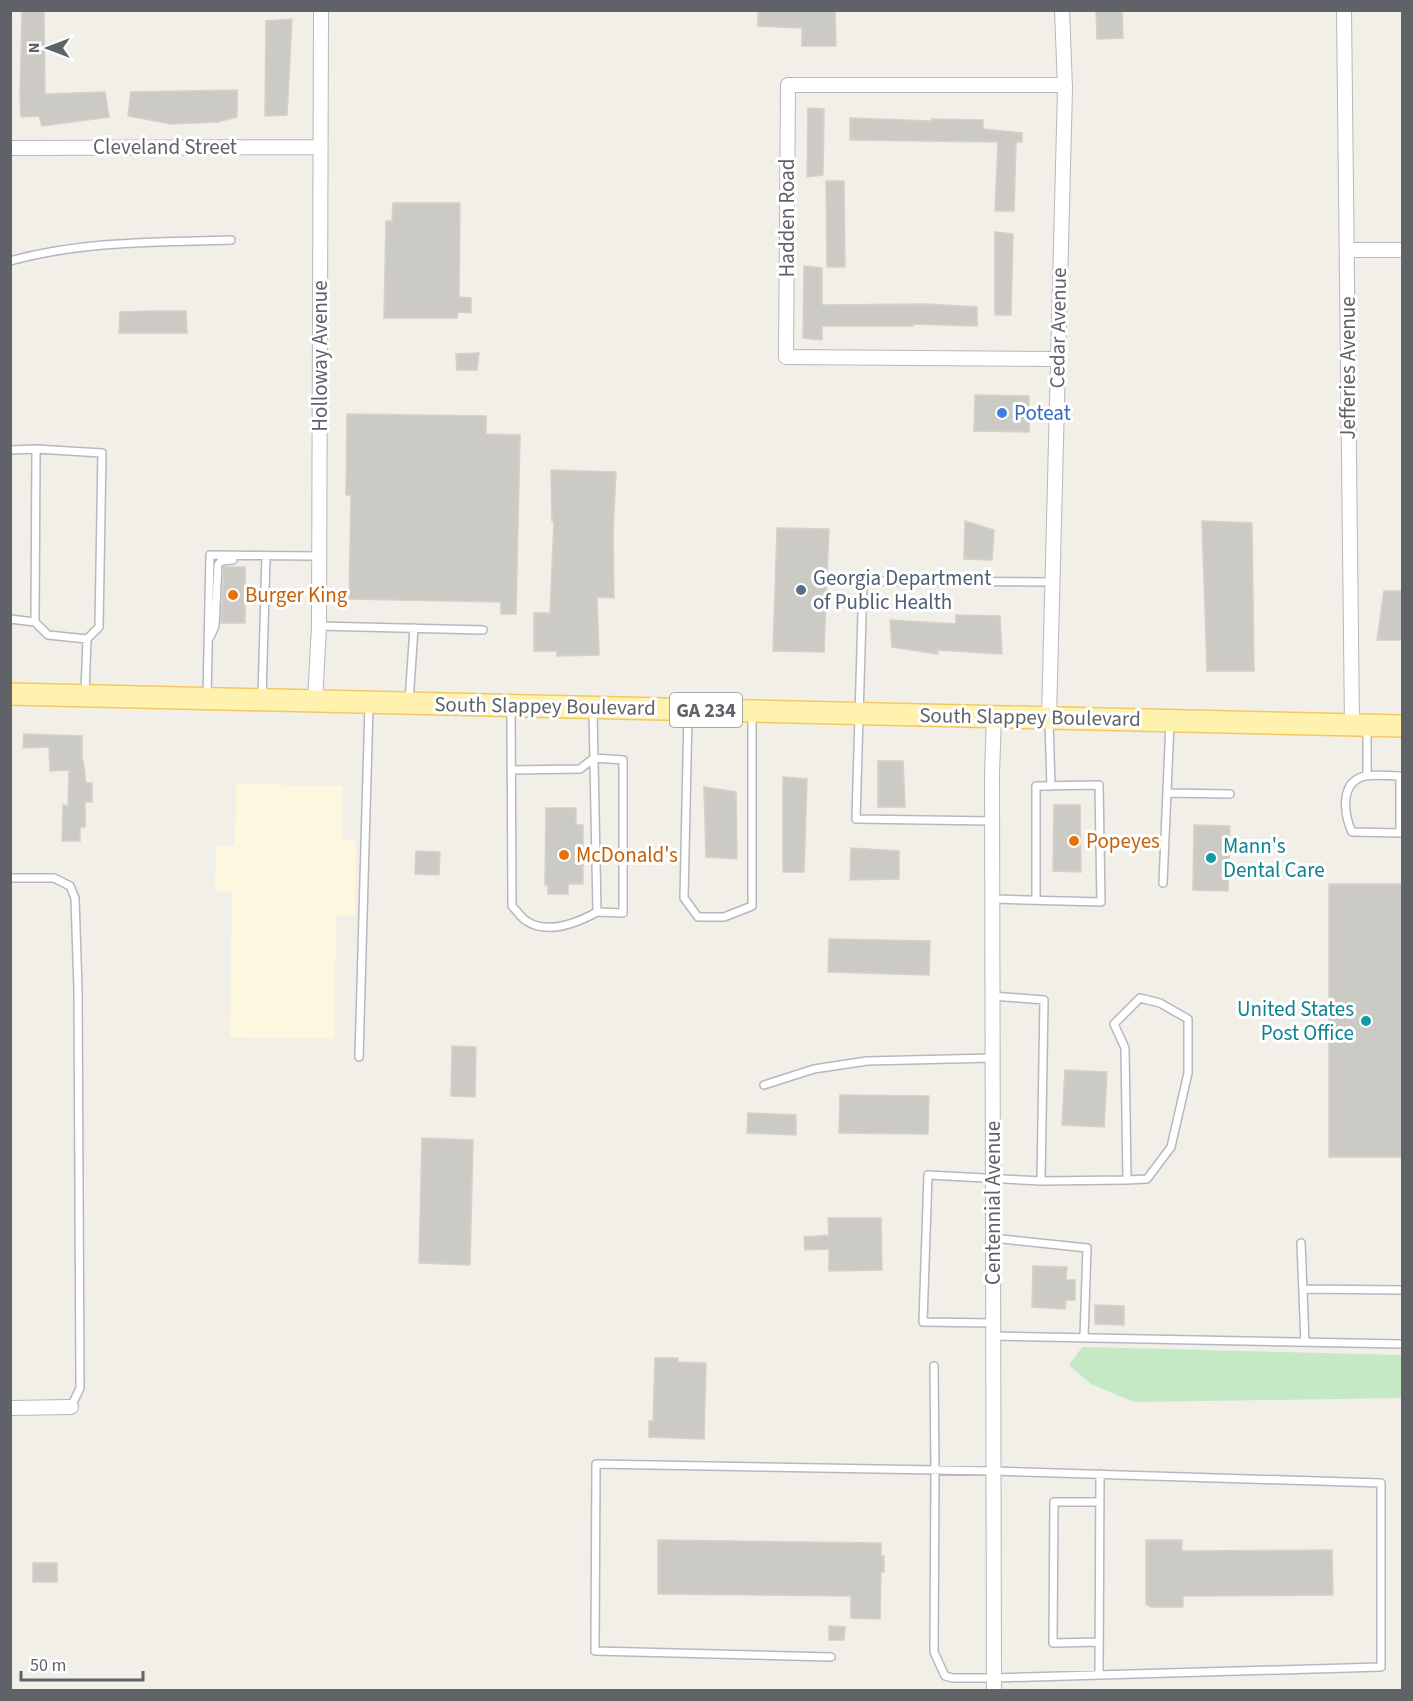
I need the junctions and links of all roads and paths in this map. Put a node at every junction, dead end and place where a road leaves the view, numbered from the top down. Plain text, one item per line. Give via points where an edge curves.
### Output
1 (321, 10) edge
2 (1062, 10) edge
3 (1344, 10) edge
4 (1065, 85) junction
5 (320, 147) junction
6 (10, 148) edge
7 (231, 240) dead end
8 (1347, 250) junction
9 (1402, 250) edge
10 (10, 261) edge
11 (1058, 359) junction
12 (36, 449) junction
13 (10, 450) edge
14 (247, 556) junction
15 (266, 556) junction
16 (319, 556) junction
17 (1052, 582) junction
18 (10, 619) edge
19 (35, 622) junction
20 (319, 626) junction
21 (414, 628) junction
22 (483, 630) dead end
23 (87, 639) junction
24 (208, 640) junction
25 (10, 694) edge
26 (85, 696) junction
27 (207, 699) junction
28 (262, 700) junction
29 (315, 701) junction
30 (369, 703) junction
31 (408, 704) junction
32 (511, 706) junction
33 (593, 707) junction
34 (688, 710) junction
35 (752, 711) junction
36 (859, 713) junction
37 (994, 716) junction
38 (1049, 718) junction
39 (1170, 720) junction
40 (1359, 725) junction
41 (1402, 726) edge
42 (594, 758) junction
43 (511, 770) junction
44 (1367, 776) junction
45 (1401, 776) edge
46 (1051, 786) junction
47 (1167, 793) junction
48 (1230, 794) dead end
49 (992, 820) junction
50 (1401, 833) edge
51 (10, 878) edge
52 (1163, 883) dead end
53 (992, 899) junction
54 (1036, 900) junction
55 (597, 912) junction
56 (992, 996) junction
57 (359, 1057) dead end
58 (992, 1058) junction
59 (764, 1085) dead end
60 (993, 1179) junction
61 (1127, 1180) junction
62 (1041, 1181) junction
63 (993, 1238) junction
64 (1301, 1244) dead end
65 (1303, 1289) junction
66 (1402, 1290) edge
67 (993, 1329) junction
68 (1084, 1337) junction
69 (1305, 1342) junction
70 (1402, 1344) edge
71 (934, 1366) dead end
72 (71, 1407) joint
73 (10, 1408) edge
74 (935, 1470) junction
75 (993, 1471) junction
76 (1100, 1474) junction
77 (1100, 1502) junction
78 (1100, 1642) junction
79 (831, 1657) dead end
80 (1099, 1674) junction
81 (994, 1684) edge

1 - 5 street, Holloway Avenue
2 - 4 street, Cedar Avenue
3 - 8 street, Jefferies Avenue
4 - 11 street, Cedar Avenue
4 - 11 street, Hadden Road via 788,85 786,357
5 - 6 street, Cleveland Street
5 - 16 street, Holloway Avenue
7 - 10 lane via 123,243
8 - 9 street
8 - 40 street, Jefferies Avenue
11 - 17 street, Cedar Avenue
12 - 13 lane
12 - 19 lane
12 - 23 lane via 102,453 99,627
14 - 15 lane
14 - 24 lane via 218,565 215,626
14 - 24 lane via 210,555
15 - 16 lane
15 - 28 lane
16 - 20 street, Holloway Avenue
17 - 36 lane via 862,580
17 - 38 street, Cedar Avenue
18 - 19 lane
19 - 23 lane via 48,635
20 - 21 lane
20 - 29 street, Holloway Avenue
21 - 22 lane
21 - 31 lane
23 - 26 lane
24 - 27 lane
25 - 26 main road, South Slappey Boulevard / GA 234
26 - 27 main road, South Slappey Boulevard / GA 234
27 - 28 main road, South Slappey Boulevard / GA 234
28 - 29 main road, South Slappey Boulevard / GA 234
29 - 30 main road, South Slappey Boulevard / GA 234
30 - 31 main road, South Slappey Boulevard / GA 234
30 - 57 lane
31 - 32 main road, South Slappey Boulevard / GA 234
32 - 33 main road, South Slappey Boulevard / GA 234
32 - 43 lane
33 - 34 main road, South Slappey Boulevard / GA 234
33 - 42 lane
34 - 35 main road, South Slappey Boulevard / GA 234
34 - 35 lane via 684,898 698,916 724,917 752,906
35 - 36 main road, South Slappey Boulevard / GA 234
36 - 37 main road, South Slappey Boulevard / GA 234
36 - 49 lane via 856,819
37 - 38 main road, South Slappey Boulevard / GA 234
37 - 49 street, Centennial Avenue
38 - 39 main road, South Slappey Boulevard / GA 234
38 - 46 lane
39 - 40 main road, South Slappey Boulevard / GA 234
39 - 47 lane
40 - 41 main road, South Slappey Boulevard / GA 234
40 - 44 lane
42 - 43 lane via 580,769
42 - 55 lane
42 - 55 lane via 623,760 623,913
43 - 55 lane via 512,906 526,921 546,928 577,923
44 - 45 lane
44 - 50 lane via 1355,780 1346,794 1346,819 1352,832
45 - 50 lane
46 - 54 lane via 1036,786
46 - 54 lane via 1099,785 1101,902
47 - 48 lane
47 - 52 lane
49 - 53 street, Centennial Avenue
51 - 72 lane via 54,878 70,886 75,898 80,1388
53 - 54 lane
53 - 56 street, Centennial Avenue
56 - 58 street, Centennial Avenue
56 - 62 lane via 1044,1000
58 - 59 lane via 867,1061 814,1069
58 - 60 street, Centennial Avenue
60 - 62 lane
60 - 63 street, Centennial Avenue
60 - 67 lane via 928,1175 923,1322
61 - 61 lane via 1125,1048 1114,1024 1140,998 1160,1003 1188,1020 1188,1073 1171,1148 1147,1179
61 - 62 lane
63 - 67 street, Centennial Avenue
63 - 68 lane via 1087,1248
64 - 65 lane
65 - 66 lane
65 - 69 lane
67 - 68 lane
67 - 75 street, Centennial Avenue
68 - 69 lane
69 - 70 lane
71 - 74 lane
72 - 73 street
74 - 75 lane
74 - 79 lane via 596,1464 595,1651
74 - 81 lane via 934,1652 945,1676
75 - 76 lane
75 - 81 street, Centennial Avenue
76 - 77 lane
76 - 80 lane via 1381,1483 1381,1667
77 - 78 lane
77 - 78 lane via 1054,1502 1053,1643
78 - 80 lane
80 - 81 lane

